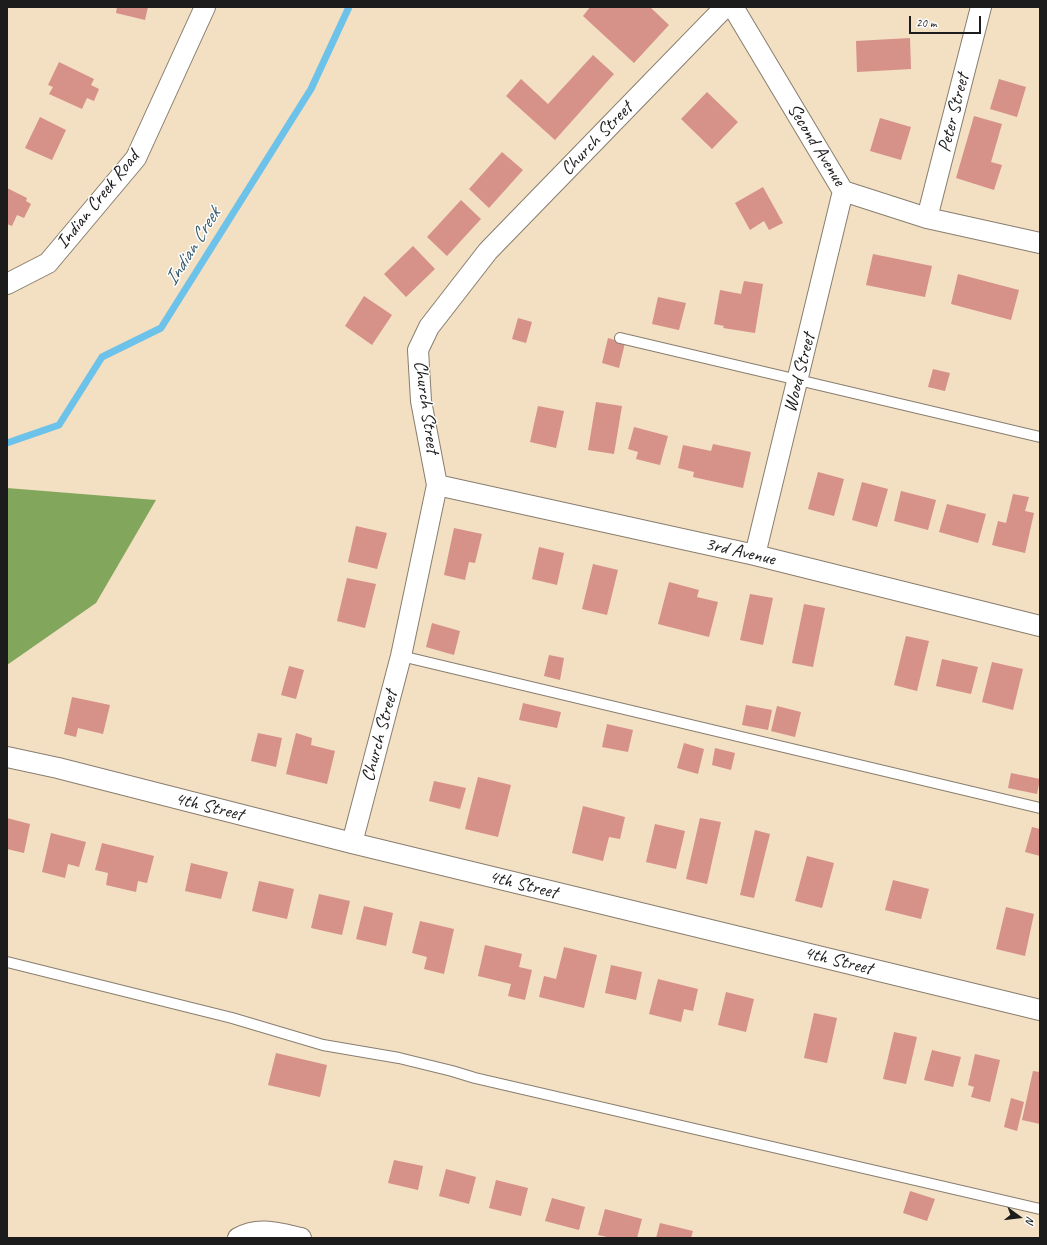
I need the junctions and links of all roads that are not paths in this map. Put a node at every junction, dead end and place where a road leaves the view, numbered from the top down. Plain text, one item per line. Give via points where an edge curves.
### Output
1 (205, 7) edge
2 (725, 7) edge
3 (732, 7) edge
4 (981, 7) edge
5 (844, 191) junction
6 (927, 218) junction
7 (1040, 243) edge
8 (7, 284) edge
9 (620, 338) dead end
10 (798, 381) junction
11 (1040, 437) edge
12 (437, 485) junction
13 (755, 555) junction
14 (1040, 626) edge
15 (401, 656) junction
16 (7, 757) edge
17 (1040, 808) edge
18 (352, 843) junction
19 (7, 962) edge
20 (1040, 1010) edge
21 (1040, 1209) edge
22 (238, 1238) edge
23 (301, 1238) edge

1 - 8 street, Indian Creek Road via 136,158 48,263
2 - 12 street, Church Street via 488,251 429,327 418,350 419,375 421,401
3 - 5 street, Second Avenue
4 - 6 street, Peter Street
5 - 6 street, Second Avenue
5 - 10 street, Wood Street
6 - 7 street, Second Avenue
9 - 10 lane
10 - 11 lane
10 - 13 street, Wood Street
12 - 13 street, 3rd Avenue
12 - 15 street, Church Street
13 - 14 street, 3rd Avenue
15 - 17 lane
15 - 18 street, Church Street
16 - 18 street, 4th Street
18 - 20 street, 4th Street
19 - 21 lane via 232,1018 323,1045 452,1070 475,1078
22 - 23 street via 248,1232 269,1230

